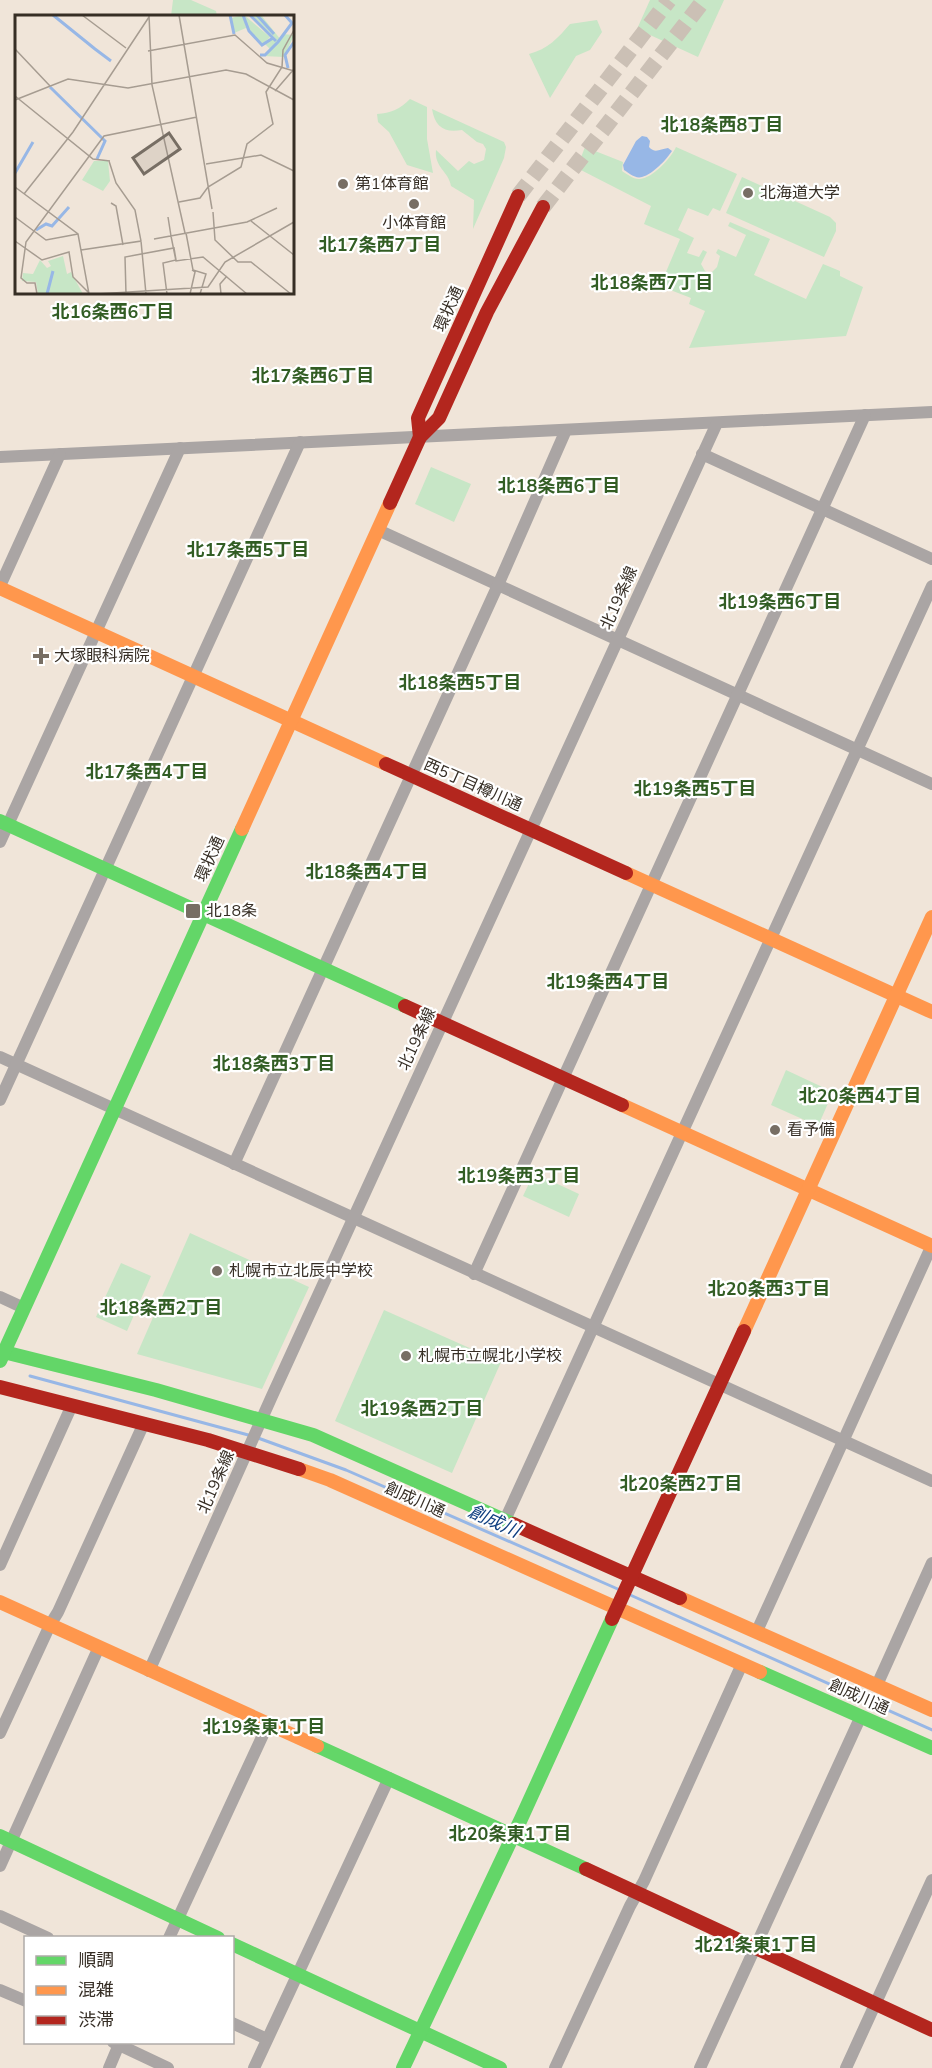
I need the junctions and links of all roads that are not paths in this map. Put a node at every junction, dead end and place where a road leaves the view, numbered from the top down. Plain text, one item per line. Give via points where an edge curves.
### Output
1 (518, 196) tunnel mouth
2 (543, 207) tunnel mouth
3 (932, 412) edge
4 (865, 415) junction
5 (717, 423) junction
6 (566, 430) junction
7 (420, 437) junction
8 (300, 442) junction
9 (180, 448) junction
10 (60, 454) junction
11 (702, 454) junction
12 (0, 457) edge
13 (822, 509) junction
14 (378, 530) junction
15 (932, 559) edge
16 (498, 585) junction
17 (932, 586) edge
18 (0, 587) edge
19 (96, 631) junction
20 (618, 640) junction
21 (193, 676) junction
22 (738, 695) junction
23 (291, 720) junction
24 (857, 750) junction
25 (411, 775) junction
26 (932, 784) edge
27 (4, 823) edge
28 (532, 830) junction
29 (0, 842) edge
30 (105, 870) junction
31 (651, 884) junction
32 (203, 914) junction
33 (932, 917) edge
34 (771, 939) junction
35 (323, 969) junction
36 (896, 996) junction
37 (932, 1012) edge
38 (443, 1023) junction
39 (0, 1057) edge
40 (16, 1064) junction
41 (563, 1078) junction
42 (0, 1100) edge
43 (114, 1109) junction
44 (683, 1132) junction
45 (234, 1164) junction
46 (807, 1189) junction
47 (353, 1219) junction
48 (932, 1245) edge
49 (474, 1274) junction
50 (0, 1297) edge
51 (24, 1308) junction
52 (594, 1328) junction
53 (1, 1354) edge
54 (718, 1384) junction
55 (0, 1387) edge
56 (72, 1405) junction
57 (144, 1423) junction
58 (260, 1423) junction
59 (843, 1441) junction
60 (249, 1448) junction
61 (932, 1481) edge
62 (505, 1520) junction
63 (932, 1563) edge
64 (0, 1565) edge
65 (629, 1580) junction
66 (0, 1602) edge
67 (618, 1604) junction
68 (50, 1624) junction
69 (757, 1631) junction
70 (99, 1647) junction
71 (742, 1664) junction
72 (149, 1671) junction
73 (877, 1685) junction
74 (932, 1710) edge
75 (861, 1716) junction
76 (268, 1724) junction
77 (0, 1733) edge
78 (932, 1748) edge
79 (389, 1778) junction
80 (513, 1835) junction
81 (5, 1839) edge
82 (0, 1866) edge
83 (932, 1880) edge
84 (636, 1893) junction
85 (0, 1916) edge
86 (177, 1919) junction
87 (44, 1936) edge
88 (170, 1936) edge
89 (214, 1936) edge
90 (234, 1945) edge
91 (755, 1947) junction
92 (297, 1974) junction
93 (0, 1990) edge
94 (24, 2000) edge
95 (876, 2004) junction
96 (234, 2025) edge
97 (932, 2030) edge
98 (420, 2031) junction
99 (267, 2039) junction
100 (117, 2044) edge
101 (119, 2044) edge
102 (109, 2068) edge
103 (168, 2068) edge
104 (254, 2068) edge
105 (403, 2068) edge
106 (500, 2068) edge
107 (555, 2068) edge
108 (700, 2068) edge
109 (846, 2068) edge

1 - 7 main road, 環状通 via 418,418
2 - 7 main road, 環状通 via 487,312 439,418
3 - 4 street
4 - 5 street
4 - 13 street
5 - 6 street
5 - 11 street, 北19条線
6 - 7 street
6 - 16 street
7 - 8 street
7 - 14 main road, 環状通
8 - 9 street
8 - 21 street
9 - 10 street
9 - 19 street
10 - 12 street
10 - 18 street
11 - 13 street
11 - 20 street, 北19条線
13 - 15 street
13 - 22 street
14 - 16 street
14 - 23 main road, 環状通
16 - 20 street
16 - 25 street
17 - 24 street
18 - 19 main road, 西5丁目樽川通
19 - 21 main road, 西5丁目樽川通
19 - 27 street
20 - 22 street
20 - 28 street, 北19条線
21 - 23 main road, 西5丁目樽川通
21 - 30 street
22 - 24 street
22 - 31 street
23 - 25 main road, 西5丁目樽川通
23 - 32 main road, 環状通
24 - 26 street
24 - 34 street
25 - 28 main road, 西5丁目樽川通
25 - 35 street
27 - 29 street
27 - 30 main road
28 - 31 main road, 西5丁目樽川通
28 - 38 street, 北19条線
30 - 32 main road
30 - 40 street
31 - 34 main road, 西5丁目樽川通
31 - 41 street
32 - 35 main road
32 - 43 main road, 環状通
33 - 36 main road
34 - 36 main road, 西5丁目樽川通
34 - 44 street
35 - 38 main road
35 - 45 street
36 - 37 main road, 西5丁目樽川通
36 - 46 main road
38 - 41 main road
38 - 47 street, 北19条線
39 - 40 street
40 - 42 street
40 - 43 street
41 - 44 main road
41 - 49 street
43 - 45 street
43 - 51 main road, 環状通
44 - 46 main road
44 - 52 street
45 - 47 street
46 - 48 main road
46 - 54 main road
47 - 49 street
47 - 58 street, 北19条線
48 - 59 street
49 - 52 street
50 - 51 street
51 - 53 main road, 環状通
52 - 54 street
52 - 62 street
53 - 58 main road, 創成川通 via 156,1390
54 - 59 street
54 - 65 main road
55 - 56 main road, 創成川通
56 - 57 main road, 創成川通
56 - 64 street
57 - 60 main road, 創成川通
57 - 68 street
58 - 60 street, 北19条線
58 - 62 main road, 創成川通 via 313,1435
59 - 61 street
59 - 69 street
60 - 67 main road, 創成川通
60 - 72 street, 北19条線
62 - 65 main road, 創成川通
63 - 73 street
65 - 67 main road
65 - 69 main road, 創成川通
66 - 68 main road
67 - 71 main road, 創成川通
67 - 80 main road
68 - 70 main road
68 - 77 street
69 - 73 main road, 創成川通
70 - 72 main road
70 - 81 street
71 - 75 main road, 創成川通
71 - 84 street
72 - 76 main road
73 - 74 main road, 創成川通
75 - 78 main road, 創成川通
75 - 91 street
76 - 79 main road
76 - 86 street
79 - 80 main road
79 - 92 street
80 - 84 main road
80 - 98 main road
81 - 82 street
81 - 86 main road
83 - 95 street
84 - 91 main road
84 - 107 street
85 - 87 street
86 - 88 street
86 - 89 main road
90 - 92 main road
91 - 95 main road
91 - 108 street
92 - 98 main road
92 - 99 street
93 - 94 street
95 - 97 main road
95 - 109 street
96 - 99 street
98 - 105 main road
98 - 106 main road
99 - 104 street
100 - 102 street
101 - 103 street

